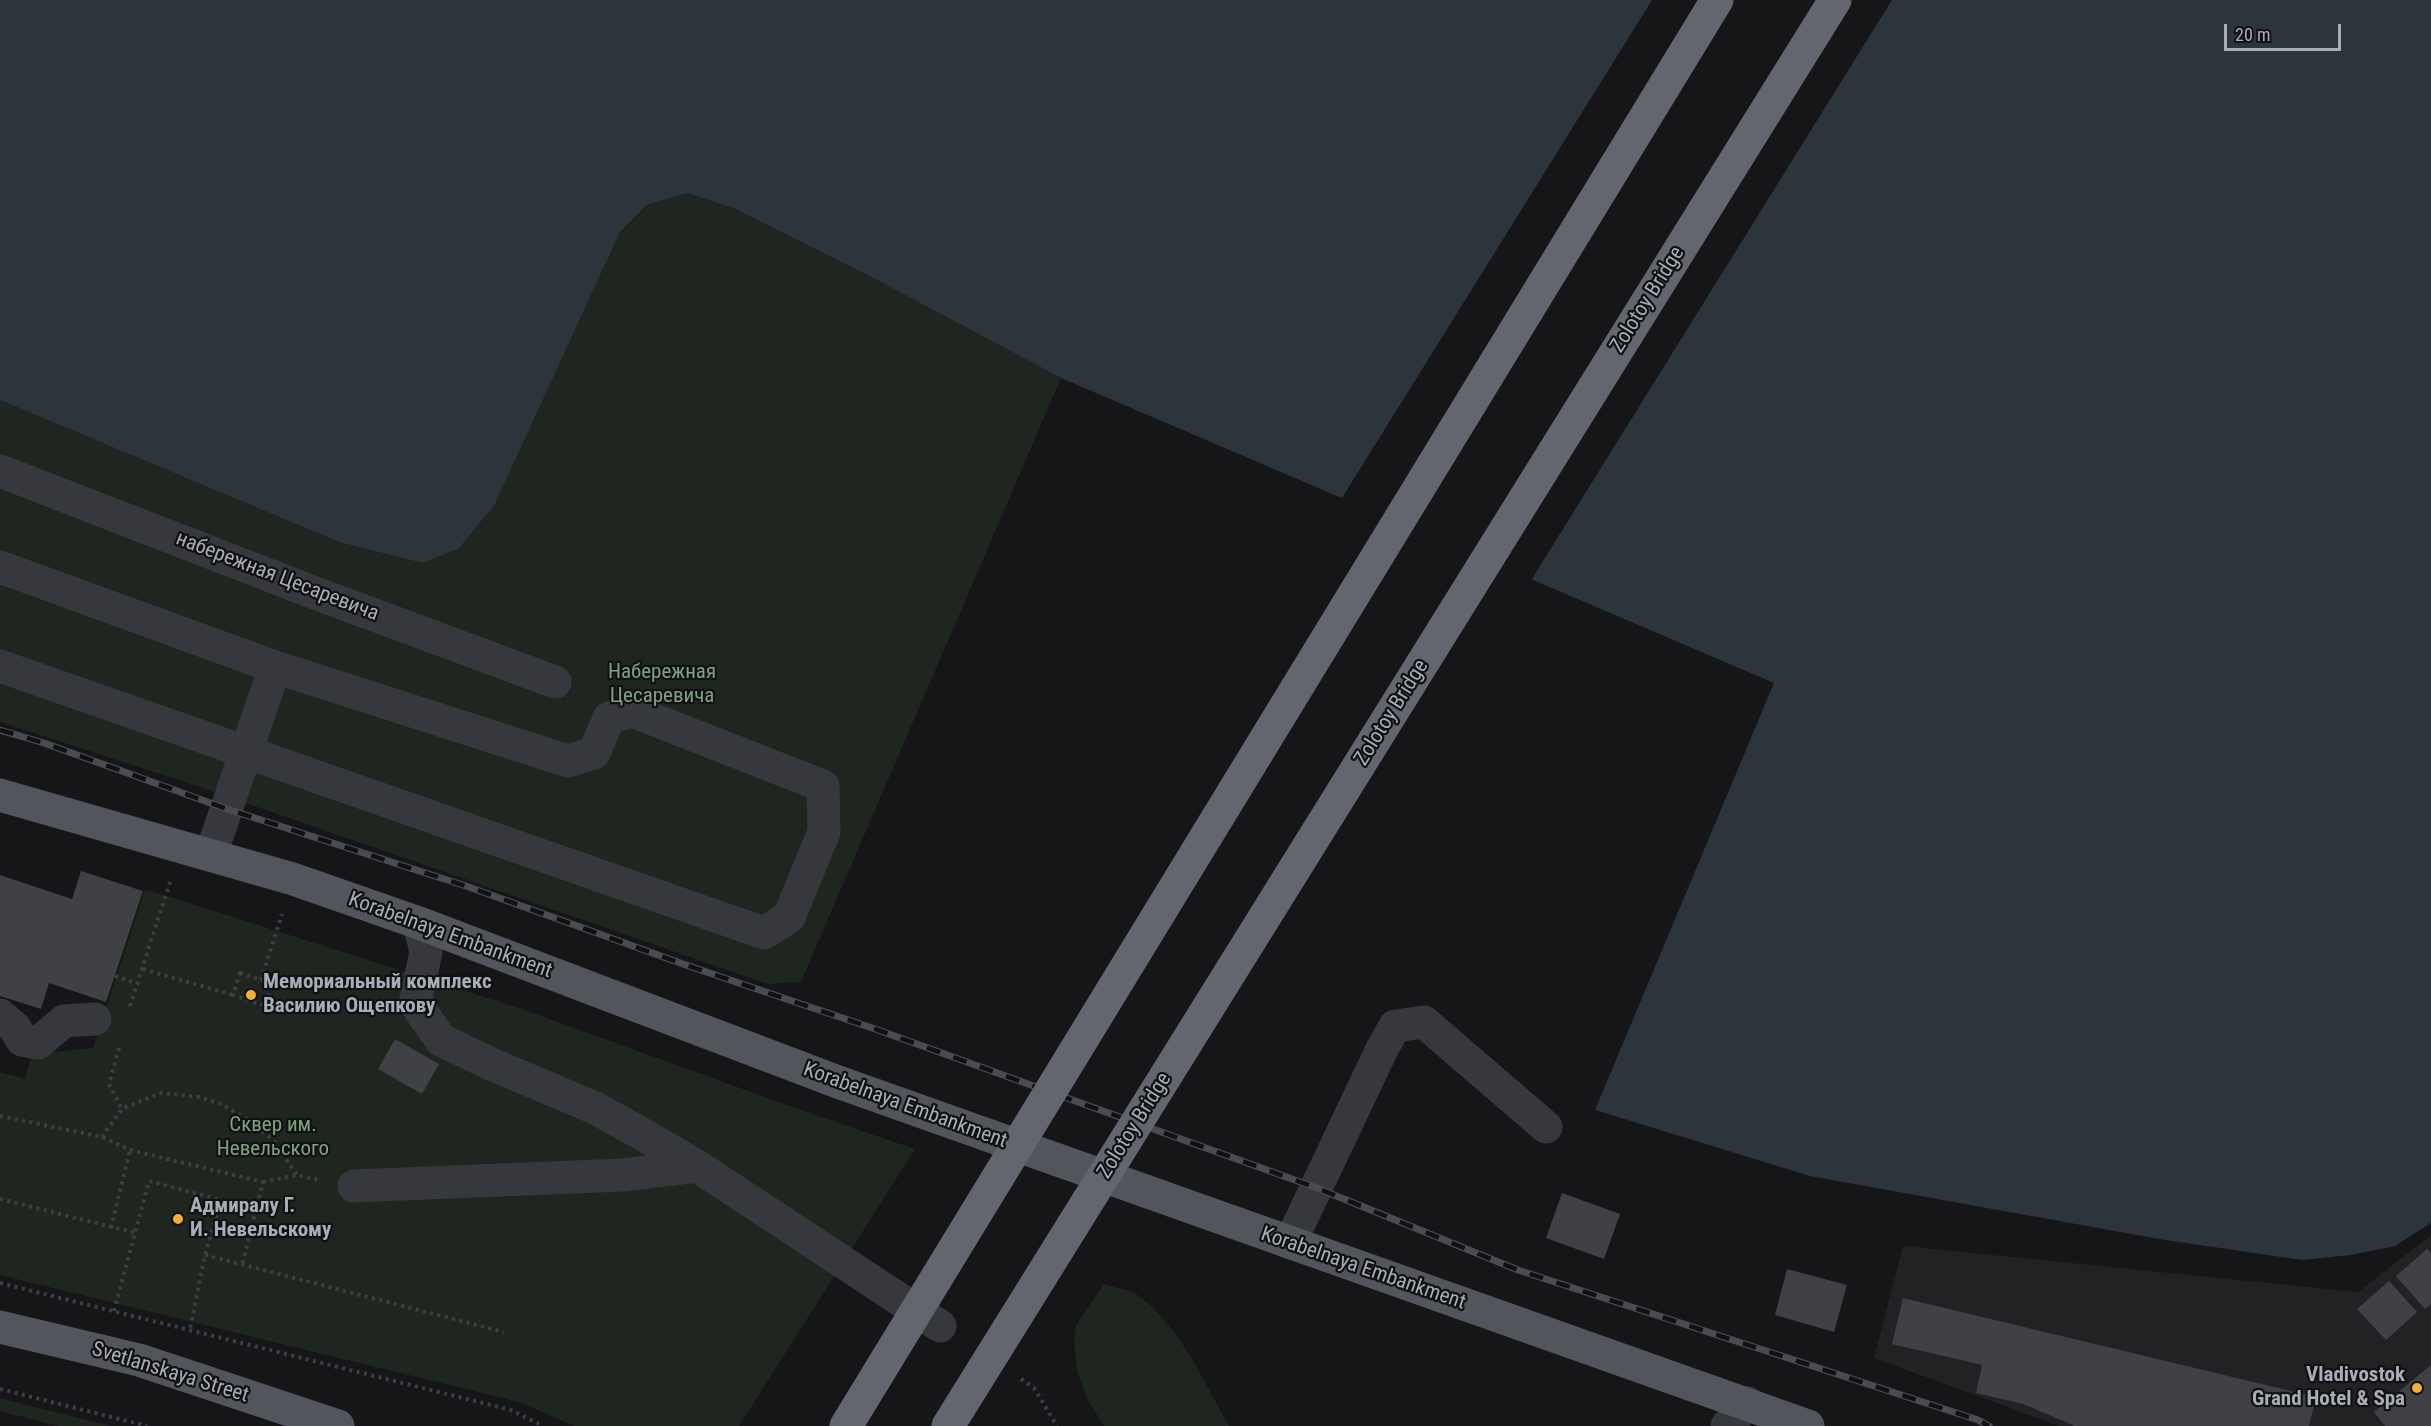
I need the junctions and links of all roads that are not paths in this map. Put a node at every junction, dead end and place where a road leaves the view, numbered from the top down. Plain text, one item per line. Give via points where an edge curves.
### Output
1 (1717, 0) edge
2 (1835, 0) edge
3 (0, 471) edge
4 (0, 567) edge
5 (0, 666) edge
6 (275, 667) junction
7 (555, 682) dead end
8 (245, 753) junction
9 (0, 795) edge
10 (196, 850) junction
11 (419, 923) junction
12 (0, 1015) edge
13 (95, 1019) dead end
14 (1546, 1127) dead end
15 (697, 1166) junction
16 (354, 1186) road end
17 (1290, 1243) junction
18 (940, 1326) dead end
19 (0, 1328) edge
20 (1737, 1415) edge
21 (338, 1426) edge
22 (846, 1426) edge
23 (948, 1426) edge
24 (1808, 1426) edge

1 - 22 highway, bridge
2 - 23 highway, Zolotoy Bridge, bridge
3 - 7 street, набережная Цесаревича
4 - 6 street
5 - 8 street
6 - 8 street
6 - 8 street via 568,761 594,753 609,718 632,711 823,786 824,832 789,917 764,933
8 - 10 street
9 - 10 main road, Korabelnaya Embankment
10 - 11 main road, Korabelnaya Embankment
11 - 15 street via 426,952 415,1003 441,1040 596,1108
11 - 17 main road, Korabelnaya Embankment via 838,1082
12 - 13 street via 22,1041 38,1043 64,1021
14 - 17 street via 1424,1022 1395,1026
15 - 16 street via 622,1175
15 - 18 street
17 - 20 main road, Korabelnaya Embankment
19 - 21 main road, Svetlanskaya Street via 139,1360
20 - 24 main road, Korabelnaya Embankment

